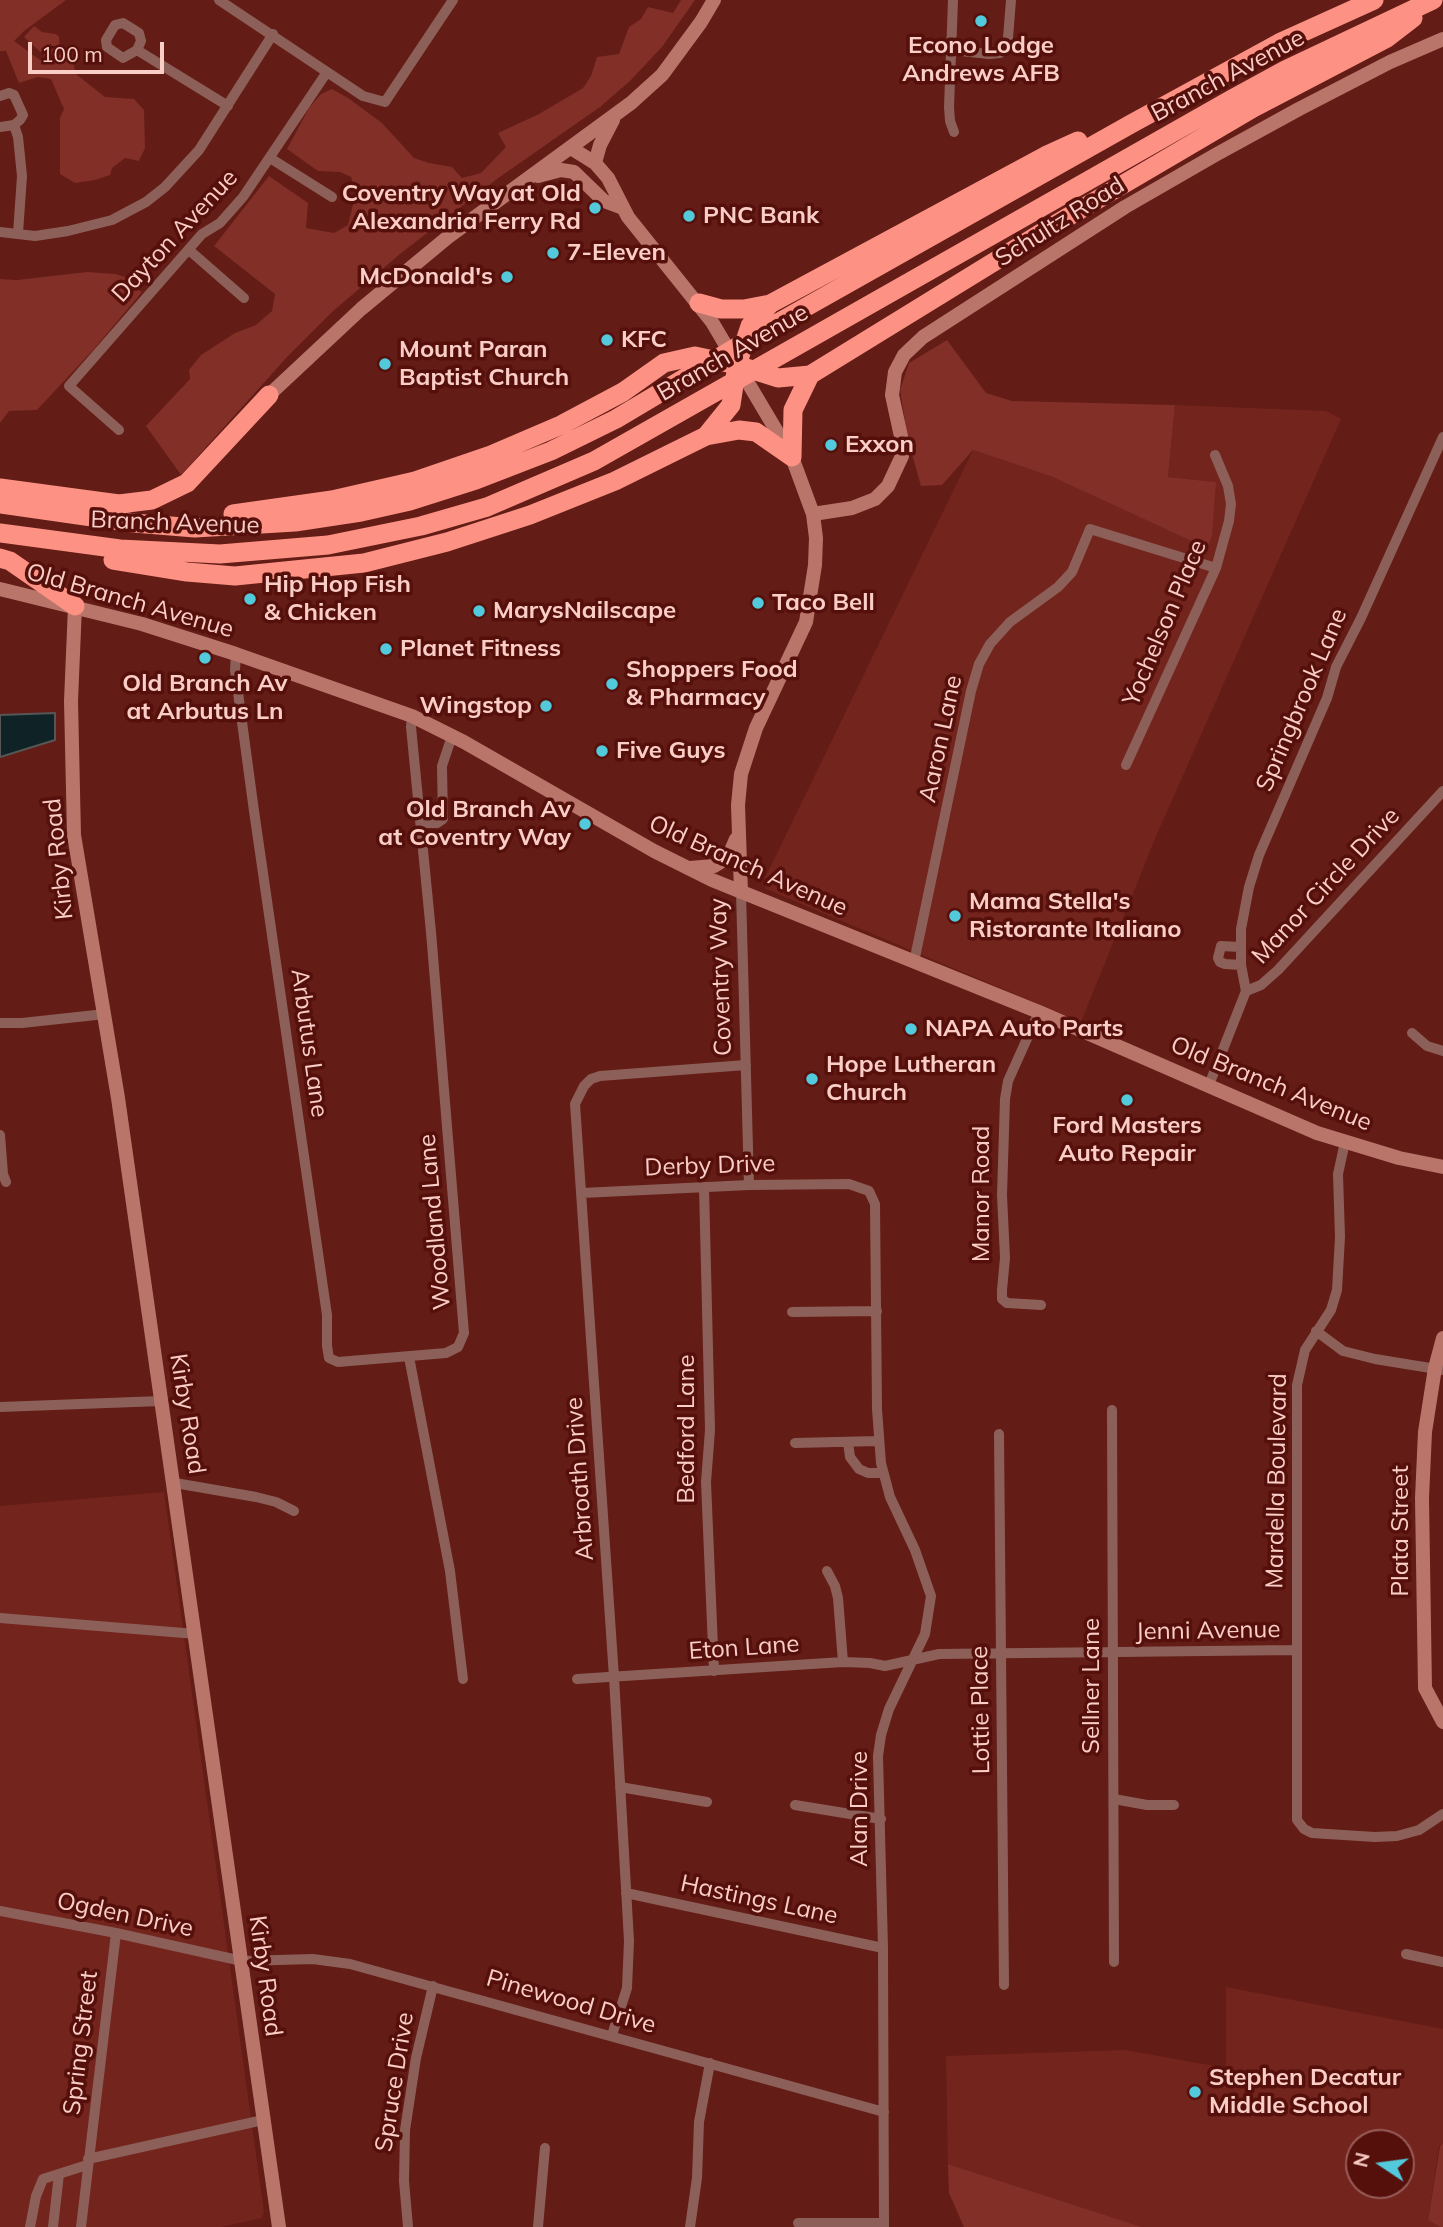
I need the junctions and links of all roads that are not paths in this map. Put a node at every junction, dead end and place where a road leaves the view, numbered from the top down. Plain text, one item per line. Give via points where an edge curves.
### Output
1 (219, 0) edge
2 (453, 0) edge
3 (714, 0) edge
4 (953, 0) edge
5 (1011, 0) edge
6 (1374, 0) edge
7 (1434, 0) edge
8 (273, 34) junction
9 (1443, 39) edge
10 (137, 50) dead end
11 (951, 50) junction
12 (327, 72) junction
13 (1191, 93) junction
14 (0, 96) edge
15 (228, 106) junction
16 (615, 116) junction
17 (14, 125) junction
18 (0, 127) edge
19 (954, 132) dead end
20 (571, 148) junction
21 (270, 158) junction
22 (595, 163) junction
23 (529, 178) junction
24 (585, 185) junction
25 (332, 197) dead end
26 (623, 208) junction
27 (0, 232) edge
28 (18, 233) junction
29 (189, 250) junction
30 (244, 298) dead end
31 (699, 303) junction
32 (770, 304) junction
33 (737, 365) junction
34 (810, 375) junction
35 (269, 395) joint
36 (118, 430) dead end
37 (706, 436) junction
38 (1443, 437) edge
39 (1215, 455) dead end
40 (792, 457) junction
41 (0, 488) edge
42 (0, 504) edge
43 (813, 513) junction
44 (134, 523) junction
45 (0, 534) edge
46 (0, 558) edge
47 (1216, 568) junction
48 (0, 589) edge
49 (75, 606) junction
50 (236, 654) junction
51 (412, 716) junction
52 (452, 736) junction
53 (1126, 765) dead end
54 (1443, 791) edge
55 (422, 822) junction
56 (738, 835) junction
57 (686, 867) junction
58 (741, 892) junction
59 (1240, 947) junction
60 (914, 962) junction
61 (1241, 965) junction
62 (1246, 991) junction
63 (1039, 1012) junction
64 (105, 1014) junction
65 (0, 1023) edge
66 (1412, 1032) dead end
67 (1443, 1051) edge
68 (746, 1065) junction
69 (1209, 1084) junction
70 (0, 1142) edge
71 (1345, 1142) junction
72 (1443, 1167) edge
73 (6, 1182) dead end
74 (840, 1184) joint
75 (749, 1185) junction
76 (704, 1187) junction
77 (582, 1193) junction
78 (1041, 1305) dead end
79 (877, 1311) junction
80 (792, 1312) dead end
81 (1316, 1331) junction
82 (1443, 1338) edge
83 (409, 1357) junction
84 (1439, 1369) edge
85 (161, 1401) junction
86 (0, 1408) edge
87 (1112, 1410) dead end
88 (999, 1434) dead end
89 (878, 1441) junction
90 (848, 1442) junction
91 (795, 1443) dead end
92 (883, 1473) junction
93 (175, 1483) junction
94 (294, 1511) dead end
95 (827, 1571) dead end
96 (0, 1618) edge
97 (196, 1634) junction
98 (1295, 1650) junction
99 (1002, 1654) junction
100 (1113, 1654) junction
101 (912, 1659) junction
102 (843, 1662) junction
103 (714, 1671) junction
104 (614, 1677) junction
105 (463, 1679) dead end
106 (577, 1679) dead end
107 (1443, 1722) edge
108 (620, 1787) junction
109 (1114, 1799) junction
110 (707, 1802) dead end
111 (795, 1805) dead end
112 (1174, 1805) dead end
113 (1443, 1814) edge
114 (881, 1819) junction
115 (626, 1893) junction
116 (0, 1910) edge
117 (116, 1933) junction
118 (883, 1948) junction
119 (1406, 1954) dead end
120 (242, 1961) junction
121 (1114, 1962) dead end
122 (1443, 1962) edge
123 (433, 1986) junction
124 (1004, 1986) dead end
125 (612, 2035) junction
126 (710, 2063) junction
127 (884, 2112) junction
128 (263, 2120) junction
129 (545, 2148) dead end
130 (88, 2162) junction
131 (60, 2174) junction
132 (798, 2223) dead end
133 (884, 2225) edge
134 (30, 2227) edge
135 (53, 2227) edge
136 (81, 2227) edge
137 (279, 2227) edge
138 (408, 2227) edge
139 (538, 2227) edge
140 (690, 2227) edge

1 - 8 street
2 - 12 street via 385,102 369,99
3 - 16 main road via 662,75
4 - 11 street
5 - 11 street via 1004,50 989,54
6 - 13 highway, Branch Avenue via 1279,43
7 - 34 highway via 1388,37 1241,115
7 - 45 highway, Branch Avenue via 1285,70 594,461 487,507 328,545 220,554 120,549
8 - 12 street
8 - 15 street
9 - 43 main road, Schultz Road via 1390,62 1206,160 923,337 904,355 895,372 892,395 902,456 888,486 875,499 852,508
10 - 15 street
11 - 19 street via 949,107
12 - 21 street, Dayton Avenue
13 - 32 highway via 1045,156
13 - 44 highway, Branch Avenue via 767,329 616,419 551,451 477,480 361,512 295,522 195,528
14 - 17 street via 13,94 23,115
15 - 28 street via 185,166 139,206 113,220 82,228 35,236
16 - 20 main road
16 - 22 main road
17 - 18 street
17 - 28 street via 22,176
20 - 22 main road, Coventry Way
20 - 23 main road
20 - 24 main road
21 - 25 street
21 - 29 street, Dayton Avenue via 231,211
22 - 26 main road, Coventry Way
23 - 24 main road, Coventry Way via 561,170 573,172
23 - 35 main road via 361,309
24 - 26 main road, Coventry Way via 604,201
26 - 31 main road, Coventry Way
27 - 28 street
29 - 30 street
29 - 36 street, Dayton Avenue via 69,386
31 - 32 highway via 721,309
31 - 33 main road, Coventry Way
32 - 33 highway via 750,326
33 - 34 highway via 778,378
33 - 37 highway via 731,405
33 - 40 main road, Coventry Way
33 - 44 highway via 695,356 664,363 623,392 561,425 415,481 332,500
34 - 40 highway via 793,410
35 - 41 highway via 187,483 152,500 119,504
37 - 40 highway via 756,432
37 - 45 highway via 615,481 530,515 364,563 225,575 187,572 82,555
38 - 59 street, Springbrook Lane via 1336,667 1259,855 1244,908
39 - 47 street, Yochelson Place via 1231,504
40 - 43 main road, Coventry Way
42 - 44 highway, Branch Avenue
43 - 56 main road, Coventry Way via 816,558 810,603 801,634 747,752 739,788
46 - 49 highway
47 - 53 street, Yochelson Place
47 - 60 street, Aaron Lane via 1090,528 1072,572 990,643 969,699
48 - 49 main road, Old Branch Avenue
49 - 50 main road, Old Branch Avenue
49 - 64 main road, Kirby Road via 71,701 74,835
50 - 51 main road, Old Branch Avenue
50 - 83 street, Arbutus Lane via 322,1278 329,1358 338,1362
51 - 52 main road, Old Branch Avenue
51 - 55 street, Woodland Lane
52 - 55 street via 442,766 443,819
52 - 57 main road, Old Branch Avenue
54 - 62 street, Manor Circle Drive via 1278,970
55 - 83 street, Woodland Lane via 464,1322 462,1341 455,1350
56 - 57 main road via 730,853 714,866
56 - 58 main road, Coventry Way
57 - 58 main road, Old Branch Avenue
58 - 60 main road, Old Branch Avenue
58 - 68 street, Coventry Way
59 - 61 street, Springbrook Lane
59 - 61 street via 1221,946 1217,958 1225,964
60 - 63 main road, Old Branch Avenue
61 - 62 street, Springbrook Lane
62 - 69 street, Manor Circle Drive
63 - 69 main road, Old Branch Avenue
63 - 78 street, Manor Road via 1008,1081 1005,1099 1002,1299 1010,1304
64 - 65 street
64 - 85 main road, Kirby Road
66 - 67 street via 1422,1043
68 - 75 street, Coventry Way
68 - 77 street, Arbroath Drive via 591,1079 575,1104
69 - 71 main road, Old Branch Avenue
70 - 73 street
71 - 72 main road, Old Branch Avenue
71 - 81 street, Mardella Boulevard via 1338,1174 1337,1290 1331,1310
74 - 75 street, Derby Drive
74 - 79 street, Alan Drive via 865,1188 875,1204
75 - 76 street, Derby Drive
76 - 77 street, Derby Drive
76 - 103 street, Bedford Lane via 710,1430 706,1482
77 - 104 street, Arbroath Drive
79 - 80 street
79 - 89 street, Alan Drive
81 - 84 street via 1343,1351
81 - 98 street, Mardella Boulevard via 1305,1350 1297,1385
82 - 84 main road, Plata Street
83 - 105 street via 446,1547
84 - 107 main road, Plata Street via 1423,1463 1425,1688
85 - 86 street
85 - 93 main road, Kirby Road
87 - 100 street, Sellner Lane
88 - 99 street, Lottie Place
89 - 90 street
89 - 92 street, Alan Drive
90 - 91 street
90 - 92 street via 850,1457 859,1469
92 - 101 street, Alan Drive via 931,1596 925,1634
93 - 94 street via 256,1497
93 - 97 main road, Kirby Road
95 - 102 street via 838,1598
96 - 97 street
97 - 120 main road, Kirby Road
98 - 100 street, Jenni Avenue
98 - 113 street, Mardella Boulevard via 1296,1809 1300,1825 1312,1833 1375,1838 1419,1830
99 - 100 street, Jenni Avenue
99 - 101 street, Jenni Avenue
99 - 124 street, Lottie Place
100 - 109 street, Sellner Lane
101 - 102 street, Eton Lane via 885,1666
101 - 114 street, Alan Drive via 881,1735
102 - 103 street, Eton Lane
103 - 104 street, Eton Lane
104 - 106 street, Eton Lane
104 - 108 street, Arbroath Drive
108 - 110 street
108 - 115 street, Arbroath Drive
109 - 112 street
109 - 121 street, Sellner Lane
111 - 114 street
114 - 118 street, Alan Drive
115 - 118 street, Hastings Lane
115 - 125 street, Arbroath Drive via 629,1977
116 - 117 street, Ogden Drive
117 - 120 street, Ogden Drive
117 - 130 street, Spring Street
118 - 127 street, Alan Drive
119 - 122 street
120 - 123 street, Pinewood Drive via 335,1961
120 - 128 main road, Kirby Road
123 - 125 street, Pinewood Drive
123 - 138 street, Spruce Drive via 407,2109 403,2165
125 - 126 street, Pinewood Drive
126 - 127 street, Pinewood Drive
126 - 140 street via 699,2122
127 - 133 street, Alan Drive
128 - 130 street
128 - 137 main road, Kirby Road
129 - 139 street
130 - 131 street
130 - 136 street, Spring Street
131 - 134 street via 40,2183
131 - 135 street
132 - 133 street

